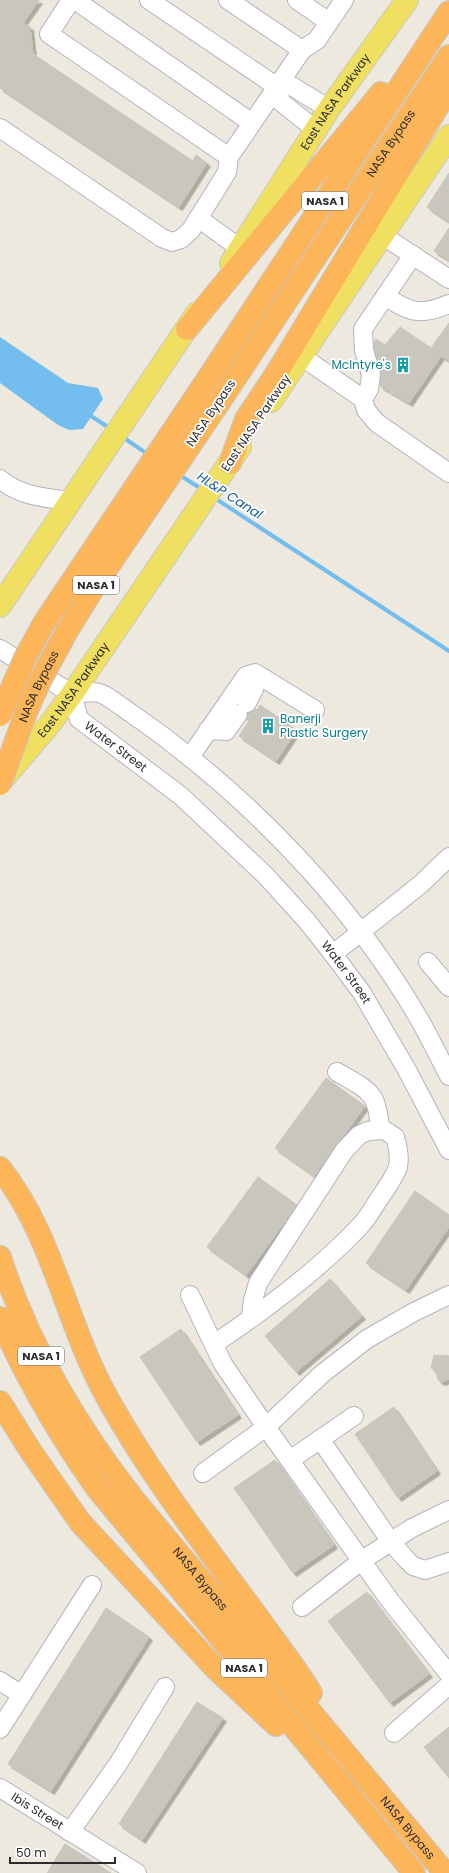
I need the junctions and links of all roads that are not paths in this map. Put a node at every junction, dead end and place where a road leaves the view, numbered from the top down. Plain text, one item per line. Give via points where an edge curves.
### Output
1 (70, 0) edge
2 (75, 0) edge
3 (148, 0) edge
4 (228, 0) edge
5 (297, 0) edge
6 (344, 0) edge
7 (407, 0) edge
8 (449, 11) edge
9 (329, 22) junction
10 (302, 50) junction
11 (449, 56) edge
12 (276, 86) junction
13 (449, 88) edge
14 (329, 109) junction
15 (252, 123) junction
16 (0, 128) edge
17 (316, 130) junction
18 (449, 136) edge
19 (229, 157) junction
20 (198, 218) junction
21 (382, 235) junction
22 (241, 249) junction
23 (413, 255) junction
24 (449, 279) edge
25 (385, 296) junction
26 (449, 304) edge
27 (187, 329) junction
28 (301, 356) junction
29 (363, 399) junction
30 (230, 463) junction
31 (449, 473) edge
32 (1, 481) edge
33 (70, 501) junction
34 (0, 606) edge
35 (0, 649) edge
36 (246, 676) junction
37 (72, 694) junction
38 (315, 710) dead end
39 (0, 715) edge
40 (208, 730) junction
41 (190, 757) junction
42 (0, 783) edge
43 (449, 857) edge
44 (360, 933) junction
45 (333, 954) junction
46 (428, 962) dead end
47 (449, 987) edge
48 (337, 1072) dead end
49 (449, 1076) edge
50 (380, 1130) junction
51 (449, 1150) edge
52 (0, 1168) edge
53 (0, 1257) edge
54 (449, 1295) edge
55 (190, 1296) dead end
56 (251, 1317) junction
57 (0, 1318) edge
58 (214, 1344) junction
59 (0, 1402) edge
60 (354, 1416) dead end
61 (266, 1427) junction
62 (320, 1439) junction
63 (86, 1454) junction
64 (290, 1460) junction
65 (203, 1473) dead end
66 (449, 1510) edge
67 (391, 1542) junction
68 (361, 1560) junction
69 (449, 1562) edge
70 (92, 1585) dead end
71 (302, 1607) dead end
72 (449, 1674) edge
73 (0, 1681) edge
74 (449, 1685) edge
75 (165, 1688) dead end
76 (22, 1695) junction
77 (0, 1729) edge
78 (394, 1734) dead end
79 (358, 1769) junction
80 (340, 1784) junction
81 (0, 1788) edge
82 (70, 1832) junction
83 (137, 1873) edge
84 (414, 1873) edge
85 (445, 1873) edge

1 - 19 street via 48,34
2 - 15 street
3 - 12 street
4 - 10 street
5 - 9 street
6 - 9 street
7 - 14 main road, East NASA Parkway
8 - 27 highway
8 - 39 highway, NASA Bypass / NASA 1, bridge via 201,389 54,607 25,658
9 - 10 street via 317,40
10 - 12 street
11 - 42 highway, NASA Bypass / NASA 1, bridge via 67,630 30,702
12 - 14 street via 290,84
12 - 15 street
12 - 17 street via 281,102
13 - 30 highway via 276,374 246,419
14 - 17 main road, East NASA Parkway
15 - 19 street
16 - 20 street via 162,238 172,242 181,239 191,230
17 - 22 main road, East NASA Parkway
18 - 21 main road, East NASA Parkway
19 - 20 street via 227,172
20 - 22 street
21 - 23 street
21 - 28 main road, East NASA Parkway
22 - 27 main road, East NASA Parkway
23 - 24 street
23 - 25 street
25 - 26 street via 403,308 416,311 435,310
25 - 29 street via 363,329 364,350 371,374 369,389
27 - 33 main road, East NASA Parkway
28 - 29 street
28 - 30 main road, East NASA Parkway
29 - 31 street via 366,410 377,423
30 - 37 main road, East NASA Parkway
32 - 33 street via 36,496
33 - 34 main road, East NASA Parkway
35 - 37 street
36 - 38 street via 256,673
36 - 40 street
36 - 40 street via 254,689 243,708 226,731
37 - 41 street via 101,693
37 - 42 main road, East NASA Parkway
37 - 45 street, Water Street via 79,719 170,788 218,830 286,897
40 - 41 street
41 - 44 street via 228,788 271,829 306,866
43 - 44 street via 421,884
44 - 45 street
44 - 49 street via 418,1017
45 - 51 street, Water Street via 362,993 388,1036
46 - 47 street
48 - 50 street via 368,1090 378,1107
50 - 56 street via 359,1135 344,1151 258,1283
50 - 56 street via 395,1137 399,1156 397,1168 389,1184 366,1219 332,1253
52 - 79 highway via 37,1228 90,1367 125,1430 306,1684
53 - 63 highway, NASA Bypass / NASA 1 via 19,1306 65,1401
54 - 61 street via 367,1339 322,1374
55 - 58 street
56 - 58 street
57 - 63 highway, NASA Bypass / NASA 1 via 38,1397
58 - 61 street via 223,1364
59 - 80 highway via 80,1522 216,1669
60 - 62 street
61 - 64 street
61 - 65 street
62 - 64 street
62 - 67 street
63 - 79 highway, NASA Bypass / NASA 1 via 134,1501
63 - 80 highway, NASA Bypass / NASA 1 via 113,1508
64 - 68 street
66 - 67 street via 412,1528
67 - 68 street
67 - 69 street via 413,1566 425,1570
68 - 71 street
68 - 72 street
70 - 76 street
73 - 76 street
74 - 78 street
75 - 82 street via 118,1764
76 - 77 street
79 - 85 highway, NASA Bypass / NASA 1
80 - 84 highway, NASA Bypass / NASA 1
81 - 82 street, Ibis Street
82 - 83 street, Ibis Street

